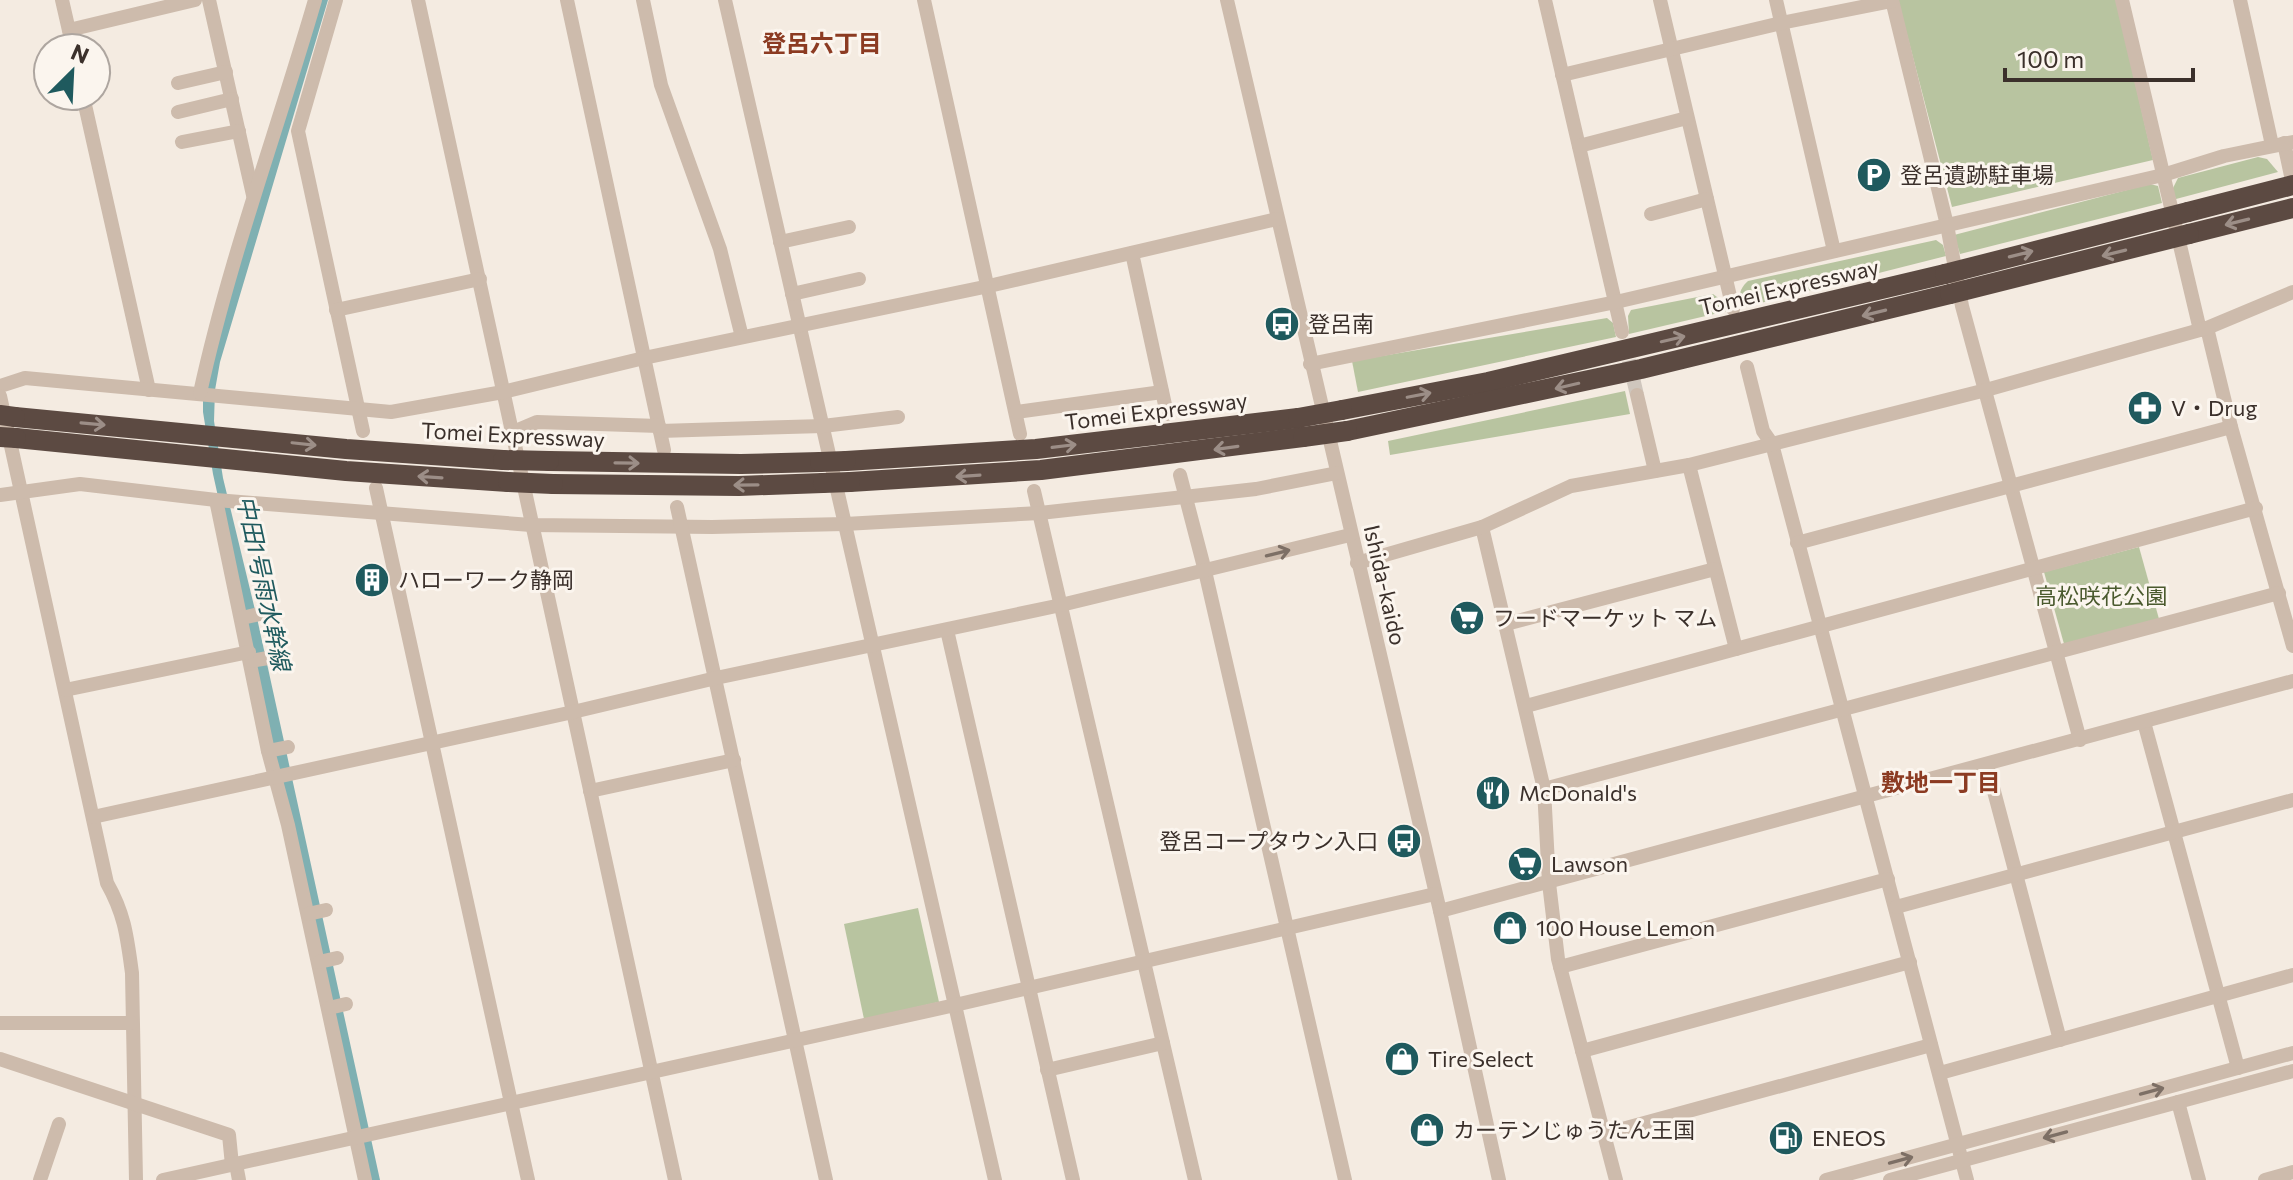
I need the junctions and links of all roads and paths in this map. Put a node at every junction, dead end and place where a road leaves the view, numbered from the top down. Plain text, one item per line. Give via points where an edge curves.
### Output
1 (62, 0) edge
2 (195, 0) edge
3 (209, 0) edge
4 (315, 0) edge
5 (336, 0) edge
6 (418, 0) edge
7 (567, 0) edge
8 (643, 0) edge
9 (725, 0) edge
10 (924, 0) edge
11 (1227, 0) edge
12 (1545, 0) edge
13 (1660, 0) edge
14 (1776, 0) edge
15 (1892, 0) edge
16 (2122, 0) edge
17 (2240, 0) edge
18 (1781, 23) junction
19 (69, 30) joint
20 (1671, 48) junction
21 (226, 72) junction
22 (1562, 75) junction
23 (178, 83) dead end
24 (232, 99) junction
25 (87, 112) edge
26 (178, 112) dead end
27 (1687, 118) junction
28 (239, 131) junction
29 (182, 142) dead end
30 (2283, 143) edge
31 (1579, 146) junction
32 (2163, 175) junction
33 (2287, 187) edge
34 (254, 197) junction
35 (1707, 199) junction
36 (2288, 209) edge
37 (1651, 214) dead end
38 (1277, 219) junction
39 (1947, 225) junction
40 (849, 227) dead end
41 (780, 242) junction
42 (1834, 251) junction
43 (1132, 253) junction
44 (1725, 276) junction
45 (480, 279) junction
46 (859, 279) dead end
47 (989, 286) junction
48 (2293, 292) edge
49 (792, 294) junction
50 (1616, 302) junction
51 (1733, 309) dead end
52 (336, 310) junction
53 (799, 325) junction
54 (2204, 329) junction
55 (1622, 332) tunnel mouth
56 (742, 337) junction
57 (644, 358) junction
58 (1310, 364) junction
59 (1747, 367) dead end
60 (0, 386) edge
61 (149, 390) junction
62 (1986, 390) junction
63 (503, 392) junction
64 (1162, 392) junction
65 (206, 394) junction
66 (1637, 395) tunnel mouth
67 (0, 396) edge
68 (358, 407) junction
69 (1016, 412) junction
70 (1167, 414) dead end
71 (8, 416) edge
72 (898, 417) dead end
73 (823, 426) junction
74 (2231, 427) junction
75 (660, 428) junction
76 (1300, 428) junction
77 (363, 431) dead end
78 (511, 433) junction
79 (1020, 434) dead end
80 (8, 438) edge
81 (1772, 444) junction
82 (664, 450) dead end
83 (1689, 465) junction
84 (1655, 471) junction
85 (1337, 473) junction
86 (1180, 475) dead end
87 (2012, 485) junction
88 (376, 488) dead end
89 (1034, 491) dead end
90 (21, 492) junction
91 (0, 495) edge
92 (1185, 496) junction
93 (221, 500) junction
94 (677, 507) dead end
95 (2256, 508) junction
96 (381, 512) junction
97 (1040, 513) junction
98 (845, 524) junction
99 (531, 525) junction
100 (682, 527) junction
101 (1482, 527) junction
102 (1350, 535) junction
103 (1797, 543) junction
104 (1357, 563) junction
105 (1715, 569) junction
106 (2034, 570) junction
107 (1205, 571) junction
108 (2279, 593) junction
109 (1061, 605) junction
110 (1506, 624) junction
111 (1820, 627) junction
112 (947, 630) junction
113 (871, 645) junction
114 (2293, 646) edge
115 (1736, 649) junction
116 (2056, 653) junction
117 (256, 658) junction
118 (716, 678) junction
119 (2293, 681) edge
120 (65, 690) junction
121 (1526, 706) junction
122 (1843, 711) junction
123 (573, 712) junction
124 (2144, 722) junction
125 (2080, 740) junction
126 (430, 742) junction
127 (734, 760) junction
128 (1987, 765) junction
129 (283, 775) junction
130 (1544, 789) junction
131 (590, 791) junction
132 (1865, 795) junction
133 (2293, 800) edge
134 (93, 817) junction
135 (2174, 831) junction
136 (2016, 875) junction
137 (1888, 879) junction
138 (1549, 883) junction
139 (1435, 894) junction
140 (1896, 907) junction
141 (1440, 911) junction
142 (1286, 928) junction
143 (1144, 960) junction
144 (1910, 962) junction
145 (1560, 967) junction
146 (2293, 975) edge
147 (1028, 988) junction
148 (2219, 997) junction
149 (955, 1005) junction
150 (0, 1023) edge
151 (131, 1023) junction
152 (2060, 1040) junction
153 (794, 1041) junction
154 (1163, 1043) junction
155 (1931, 1045) junction
156 (1582, 1051) junction
157 (2293, 1053) edge
158 (0, 1059) edge
159 (2238, 1068) junction
160 (1047, 1070) junction
161 (2293, 1071) edge
162 (652, 1073) junction
163 (1940, 1073) junction
164 (2178, 1102) junction
165 (136, 1103) junction
166 (512, 1103) junction
167 (59, 1124) dead end
168 (1604, 1134) junction
169 (355, 1137) junction
170 (1958, 1144) junction
171 (1962, 1160) junction
172 (234, 1164) junction
173 (2293, 1172) edge
174 (40, 1180) edge
175 (136, 1180) edge
176 (163, 1180) edge
177 (239, 1180) edge
178 (365, 1180) edge
179 (528, 1180) edge
180 (675, 1180) edge
181 (826, 1180) edge
182 (995, 1180) edge
183 (1073, 1180) edge
184 (1195, 1180) edge
185 (1345, 1180) edge
186 (1499, 1180) edge
187 (1616, 1180) edge
188 (1826, 1180) edge
189 (1890, 1180) edge
190 (1967, 1180) edge
191 (2199, 1180) edge
192 (2265, 1180) edge

1 - 19 street
2 - 19 street
3 - 21 street
4 - 34 street
5 - 52 street via 298,131
6 - 45 street
7 - 57 street
8 - 56 street via 661,85 720,249
9 - 41 street
10 - 47 street
11 - 38 street, Ishida-kaido
12 - 22 street
13 - 20 street
14 - 18 street
15 - 18 street
15 - 39 street
16 - 32 street
17 - 30 street
18 - 20 street
18 - 42 street
20 - 22 street
20 - 27 street
21 - 23 street
21 - 24 street
22 - 31 street
24 - 26 street
24 - 28 street
25 - 61 street
27 - 31 street
27 - 35 street
28 - 29 street
28 - 34 street
30 - 32 street
30 - 33 street
31 - 50 street
32 - 39 street
32 - 54 street
76 -> 33 highway, Tomei Expressway, bridge via 1342,410 1488,382
34 - 65 street
35 - 37 street
35 - 44 street
36 -> 76 highway, Tomei Expressway, bridge via 1641,369 1347,431
38 - 43 street
38 - 58 street, Ishida-kaido
39 - 42 street
39 - 62 street via 1962,306
40 - 41 street
41 - 49 street
42 - 44 street
43 - 47 street
43 - 64 street
44 - 50 street
44 - 51 street
45 - 52 street
45 - 63 street
46 - 49 street
47 - 53 street
47 - 69 street
48 - 54 street
49 - 53 street
50 - 55 street
50 - 58 street
52 - 68 street
53 - 56 street
53 - 73 street
54 - 62 street
54 - 74 street
56 - 57 street
57 - 63 street
57 - 75 street
58 - 85 street, Ishida-kaido
59 - 81 street via 1763,431
60 - 61 street via 25,378
61 - 65 street
62 - 81 street
62 - 87 street
63 - 68 street via 391,412
63 - 78 street
64 - 69 street
64 - 70 street
65 - 68 street
66 - 84 street
67 - 90 street
68 - 77 street
69 - 79 street
71 -> 76 highway, Tomei Expressway, bridge via 503,460 725,464 846,461
72 - 73 street
73 - 75 street
73 - 98 street
74 - 87 street
74 - 95 street
75 - 78 street via 537,422
75 - 82 street
76 -> 80 highway, Tomei Expressway, bridge via 1041,470 739,486 508,482
78 - 99 street
81 - 83 street
81 - 103 street
83 - 84 street
83 - 105 street
84 - 101 street via 1571,486
85 - 92 street
85 - 102 street, Ishida-kaido
86 - 92 street
87 - 103 street
87 - 106 street
88 - 96 street
89 - 97 street
90 - 91 street
90 - 93 street via 80,484
90 - 120 street
92 - 97 street
92 - 107 street
93 - 96 street
93 - 117 street via 254,615
94 - 100 street
95 - 106 street
95 - 108 street
96 - 99 street
96 - 126 street
97 - 98 street
97 - 109 street
98 - 100 street
98 - 113 street
99 - 100 street
99 - 123 street
100 - 118 street
101 - 104 street
101 - 110 street
102 - 104 street, Ishida-kaido
107 -> 102 street
103 - 111 street
104 - 139 street, Ishida-kaido
105 - 110 street
105 - 115 street
106 - 111 street
106 - 116 street
107 - 109 street
107 - 142 street
108 - 114 street
108 - 116 street
109 - 112 street
109 - 143 street
110 - 121 street
111 - 115 street
111 - 122 street
112 - 113 street
112 - 147 street
113 - 118 street
113 - 149 street
115 - 121 street
116 - 122 street
116 - 125 street
117 - 120 street
117 - 129 street
118 - 123 street
118 - 127 street
119 - 124 street
120 - 134 street
121 - 130 street
122 - 130 street
122 - 132 street
123 - 126 street
123 - 131 street
124 - 125 street
124 - 135 street
125 - 128 street
126 - 129 street
126 - 166 street
127 - 131 street
127 - 153 street
128 - 132 street
128 - 136 street
129 - 134 street
129 - 169 street via 349,1063
130 - 138 street
131 - 162 street
132 - 137 street
132 - 138 street
133 - 135 street
134 - 151 street via 107,883 126,931
135 - 136 street
135 - 148 street
136 - 140 street
136 - 152 street
137 - 140 street
137 - 145 street
138 - 141 street
138 - 145 street
139 - 141 street, Ishida-kaido
139 - 142 street
140 - 144 street
141 - 186 street, Ishida-kaido
142 - 143 street
142 - 185 street
143 - 147 street
143 - 154 street
144 - 155 street
144 - 156 street
145 - 156 street
146 - 148 street
147 - 149 street
147 - 160 street
148 - 152 street
148 - 159 street
149 - 153 street
149 - 182 street
150 - 151 street
151 - 165 street
152 - 163 street
153 - 162 street
153 - 181 street
154 - 160 street
154 - 184 street
155 - 163 street
155 - 168 street
156 - 168 street
157 - 159 street
158 - 165 street
170 -> 159 street
160 - 183 street
161 - 164 street
162 - 166 street
162 - 180 street
163 - 170 street
164 -> 171 street
164 - 191 street
165 - 172 street via 229,1135
165 - 175 street
166 - 169 street
166 - 179 street
167 - 174 street
168 - 187 street
169 - 172 street
169 - 178 street
170 - 171 street
188 -> 170 street
171 - 189 street
171 - 190 street
172 - 176 street
172 - 177 street
173 - 192 street

